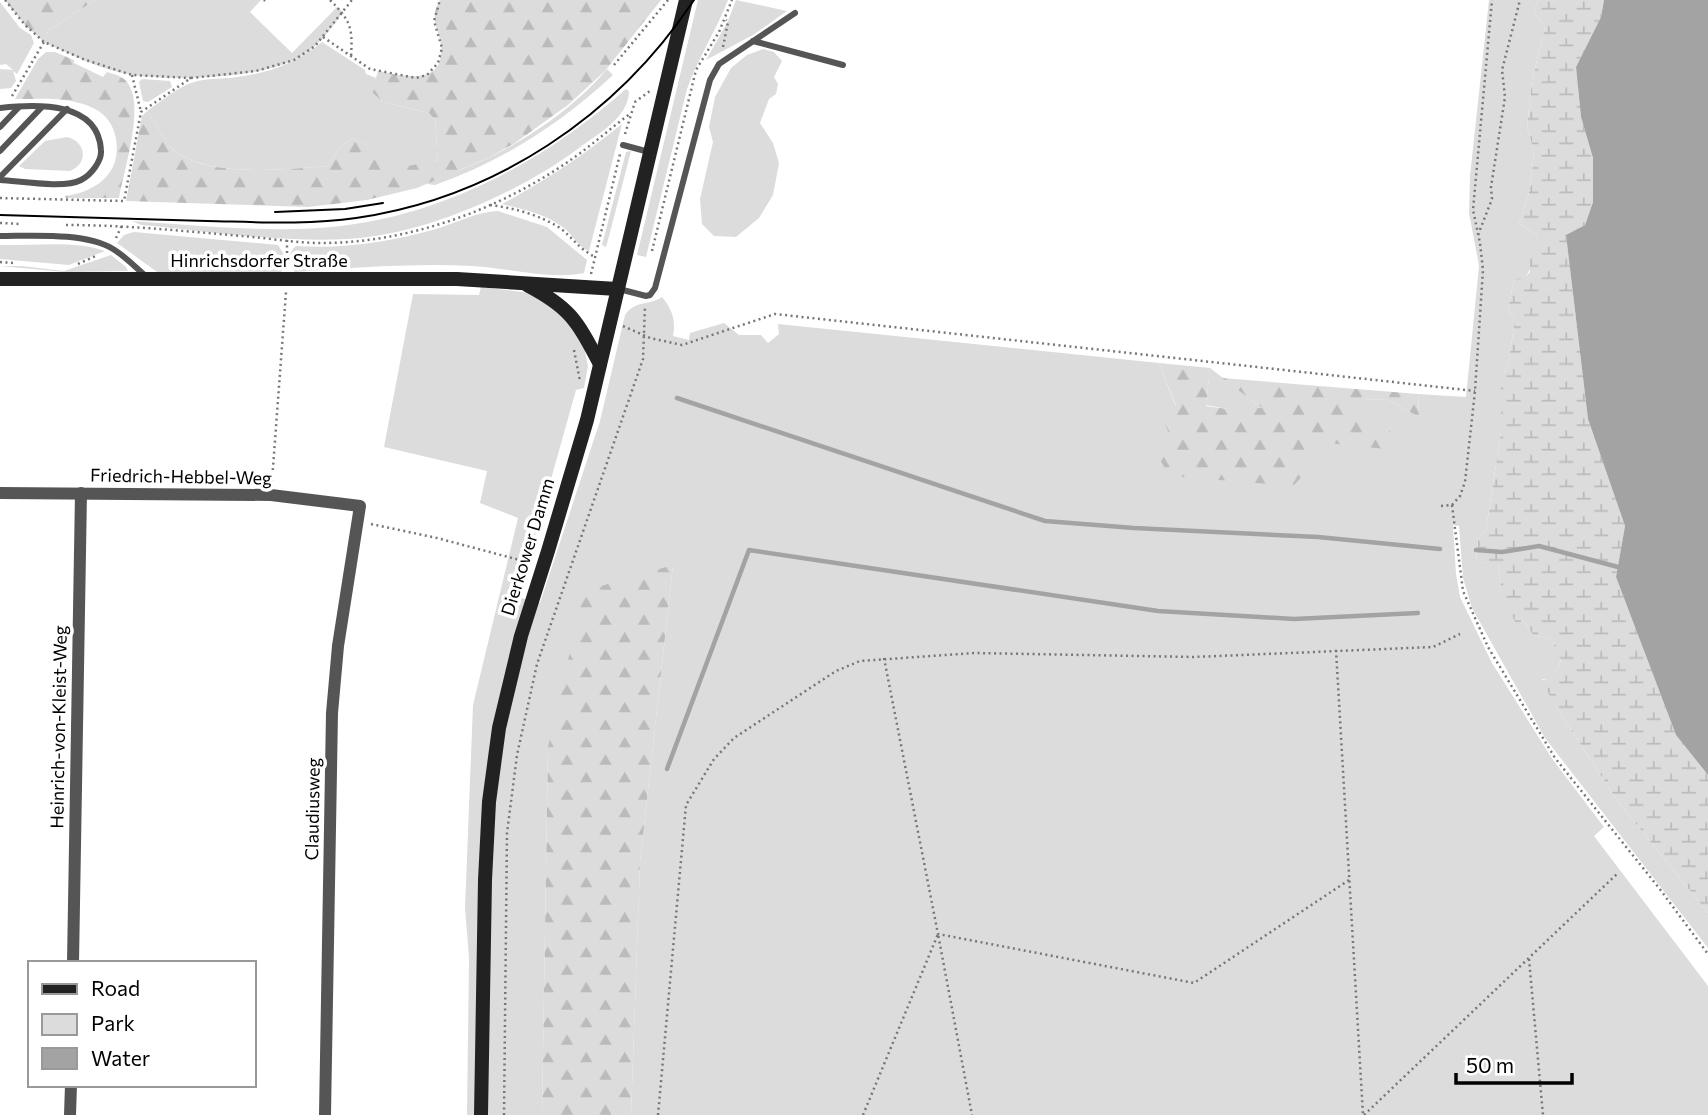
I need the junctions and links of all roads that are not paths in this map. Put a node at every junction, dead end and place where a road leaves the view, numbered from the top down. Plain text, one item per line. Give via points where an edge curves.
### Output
1 (686, 0) edge
2 (795, 13) dead end
3 (753, 41) junction
4 (843, 65) dead end
5 (19, 107) junction
6 (0, 108) edge
7 (41, 108) junction
8 (67, 109) junction
9 (0, 127) edge
10 (623, 145) road end
11 (0, 151) edge
12 (649, 152) junction
13 (0, 179) edge
14 (0, 236) edge
15 (0, 279) edge
16 (151, 280) junction
17 (519, 282) junction
18 (617, 289) junction
19 (600, 364) junction
20 (0, 493) edge
21 (81, 493) junction
22 (360, 506) joint
23 (73, 961) edge
24 (71, 1087) edge
25 (71, 1115) edge
26 (326, 1115) edge
27 (481, 1115) edge

1 - 12 street, Dierkower Damm
2 - 3 lane
3 - 4 lane
3 - 18 lane via 719,64 710,80 655,288 646,296
5 - 6 lane
5 - 7 lane
5 - 9 lane
7 - 8 lane
7 - 11 lane
8 - 13 lane
8 - 13 lane via 82,114 101,139 102,155 93,170 81,181 64,184
10 - 12 lane
12 - 18 street, Dierkower Damm
14 - 16 lane via 94,241 113,248
15 - 16 street, Hinrichsdorfer Straße
16 - 17 street, Hinrichsdorfer Straße
17 - 18 street, Hinrichsdorfer Straße
17 - 19 street, Hinrichsdorfer Straße via 557,302 581,328
18 - 19 street, Dierkower Damm
19 - 27 street, Dierkower Damm via 499,728 485,880
20 - 21 street, Friedrich-Hebbel-Weg
21 - 22 street, Friedrich-Hebbel-Weg via 271,495
21 - 23 street, Heinrich-von-Kleist-Weg
22 - 26 street, Claudiusweg via 332,713
24 - 25 street

